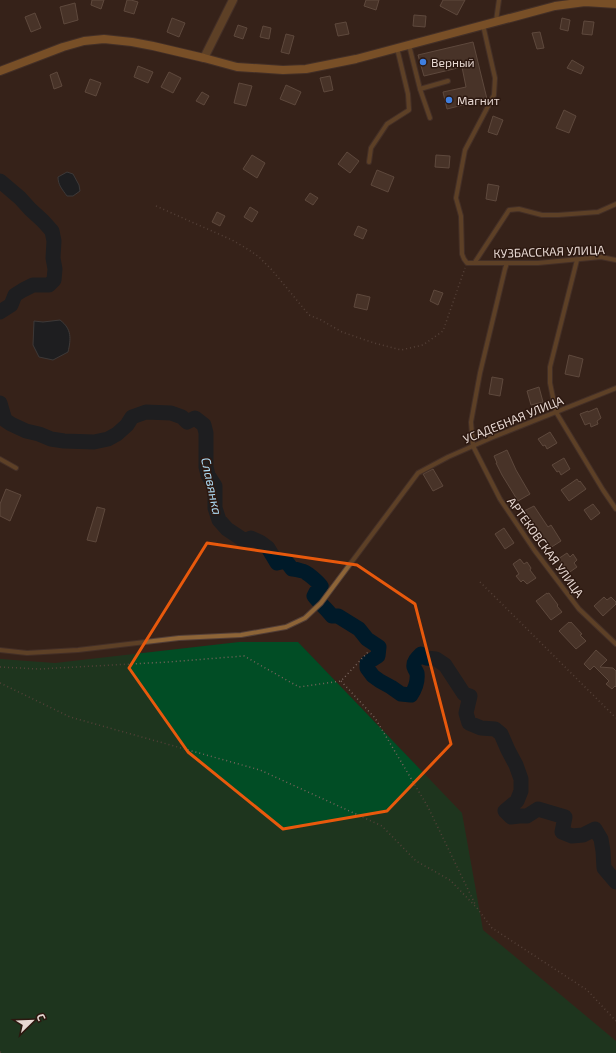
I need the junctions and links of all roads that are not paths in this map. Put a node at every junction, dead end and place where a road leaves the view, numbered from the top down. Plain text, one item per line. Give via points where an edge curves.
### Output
1 (233, 0) edge
2 (499, 0) edge
3 (616, 4) edge
4 (496, 22) junction
5 (483, 25) junction
6 (408, 45) junction
7 (397, 48) junction
8 (204, 58) junction
9 (0, 70) edge
10 (448, 81) dead end
11 (420, 89) junction
12 (430, 118) dead end
13 (369, 162) dead end
14 (616, 204) edge
15 (577, 260) junction
16 (616, 260) edge
17 (475, 262) junction
18 (507, 263) junction
19 (616, 388) edge
20 (556, 412) junction
21 (473, 446) junction
22 (0, 459) edge
23 (16, 468) dead end
24 (616, 509) edge
25 (616, 644) edge
26 (0, 650) edge

1 - 8 street
2 - 4 lane
3 - 4 main road via 585,2 555,6
4 - 5 main road
5 - 6 main road
5 - 17 lane, КУЗБАССКАЯ УЛИЦА via 495,78 494,95 465,150 456,198 461,216 462,254 467,263
6 - 7 main road
6 - 11 lane
7 - 8 main road via 306,69 237,67
7 - 13 lane via 408,94 409,110 387,124 371,148
8 - 9 main road via 132,42 104,39 63,47
10 - 11 lane
11 - 12 lane
14 - 17 lane via 598,212 558,215 542,215 519,209 509,210
15 - 16 lane, КУЗБАССКАЯ УЛИЦА via 601,257
15 - 18 lane, КУЗБАССКАЯ УЛИЦА
15 - 20 lane via 550,367
17 - 18 lane, КУЗБАССКАЯ УЛИЦА
18 - 21 lane, АРТЕКОВСКАЯ УЛИЦА via 480,373 471,422
19 - 20 lane, УСАДЕБНАЯ УЛИЦА
20 - 21 lane, УСАДЕБНАЯ УЛИЦА
20 - 24 lane
21 - 25 lane, АРТЕКОВСКАЯ УЛИЦА via 500,499 535,551 579,609
21 - 26 lane, УСАДЕБНАЯ УЛИЦА via 418,473 321,604 305,618 286,627 241,635 179,638 78,650 27,653
22 - 23 lane

